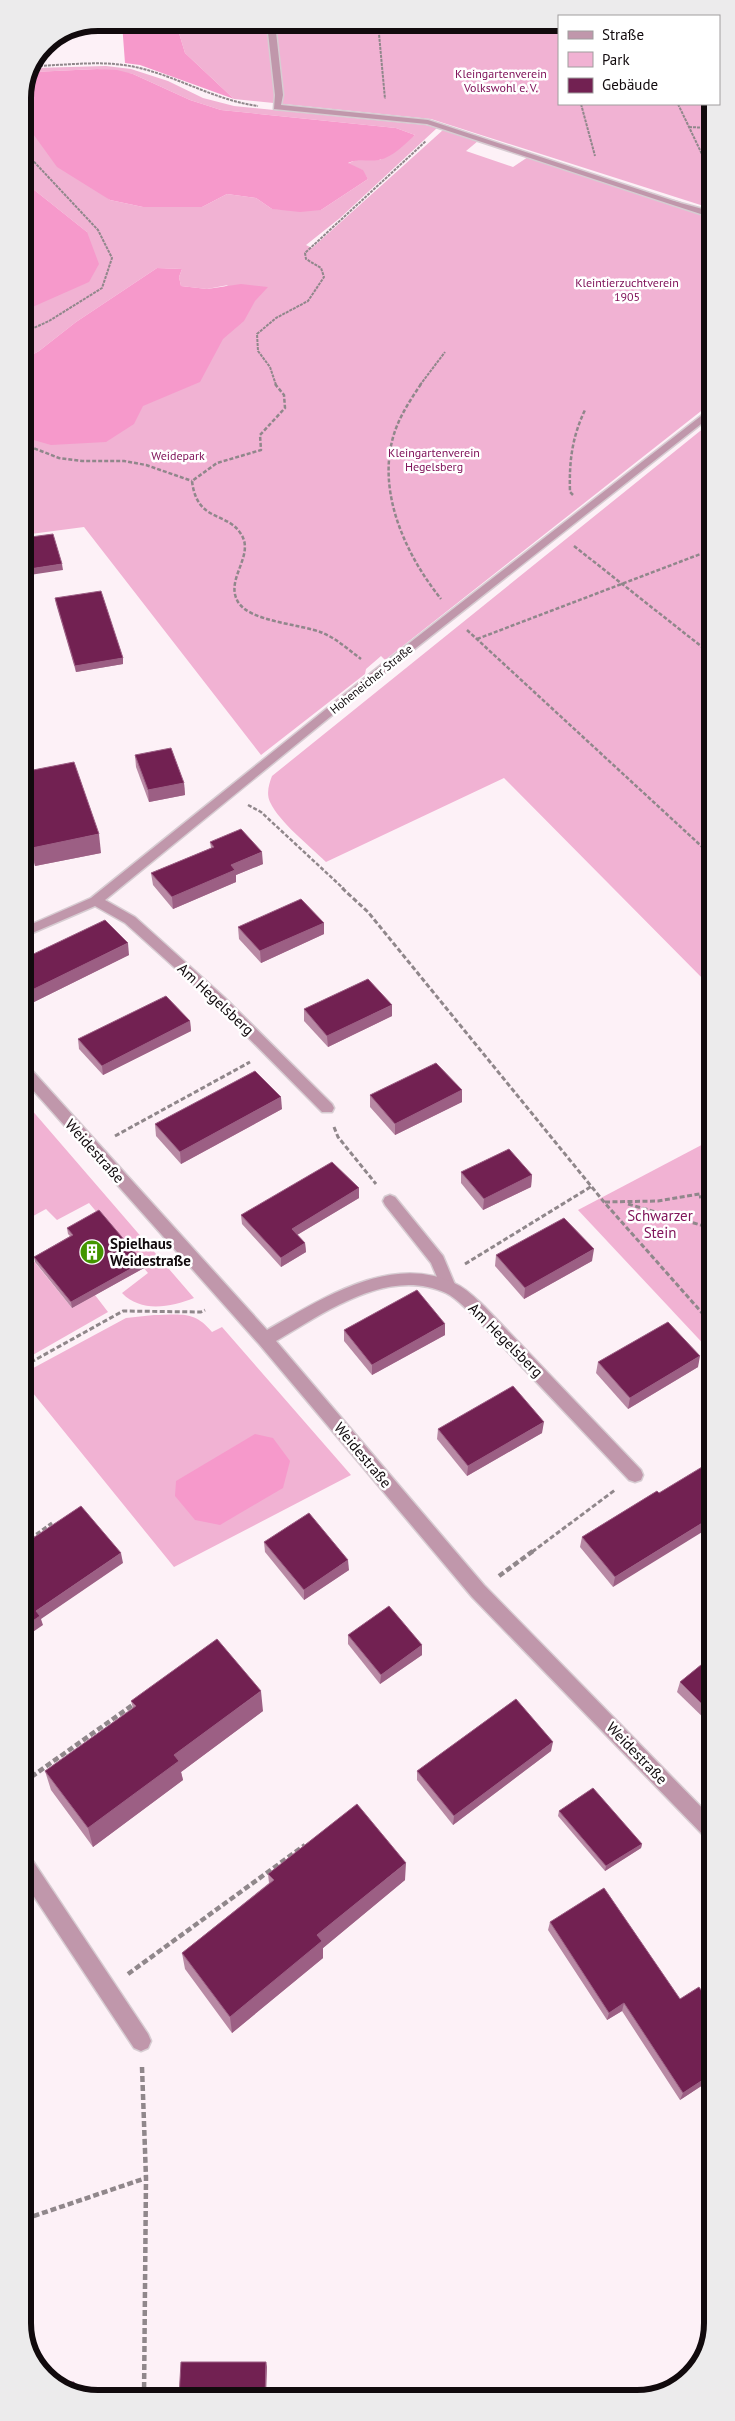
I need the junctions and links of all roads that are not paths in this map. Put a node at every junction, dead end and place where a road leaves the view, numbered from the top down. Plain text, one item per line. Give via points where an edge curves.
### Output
1 (272, 31) edge
2 (704, 212) edge
3 (704, 417) edge
4 (96, 901) junction
5 (31, 930) edge
6 (31, 1079) edge
7 (327, 1108) road end
8 (390, 1201) road end
9 (448, 1287) junction
10 (265, 1339) junction
11 (635, 1475) road end
12 (704, 1823) edge
13 (31, 1875) edge
14 (141, 2041) road end

1 - 2 street via 279,95 277,107 428,122
3 - 4 street, Hoheneicher Straße via 380,671
4 - 5 street, Hoheneicher Straße
4 - 7 street, Am Hegelsberg via 130,920 219,1000
6 - 10 street, Weidestraße
8 - 9 street via 438,1260
9 - 10 street, Am Hegelsberg via 415,1279 382,1282 349,1293
9 - 11 street, Am Hegelsberg via 478,1310
10 - 12 street, Weidestraße via 478,1591
13 - 14 street

